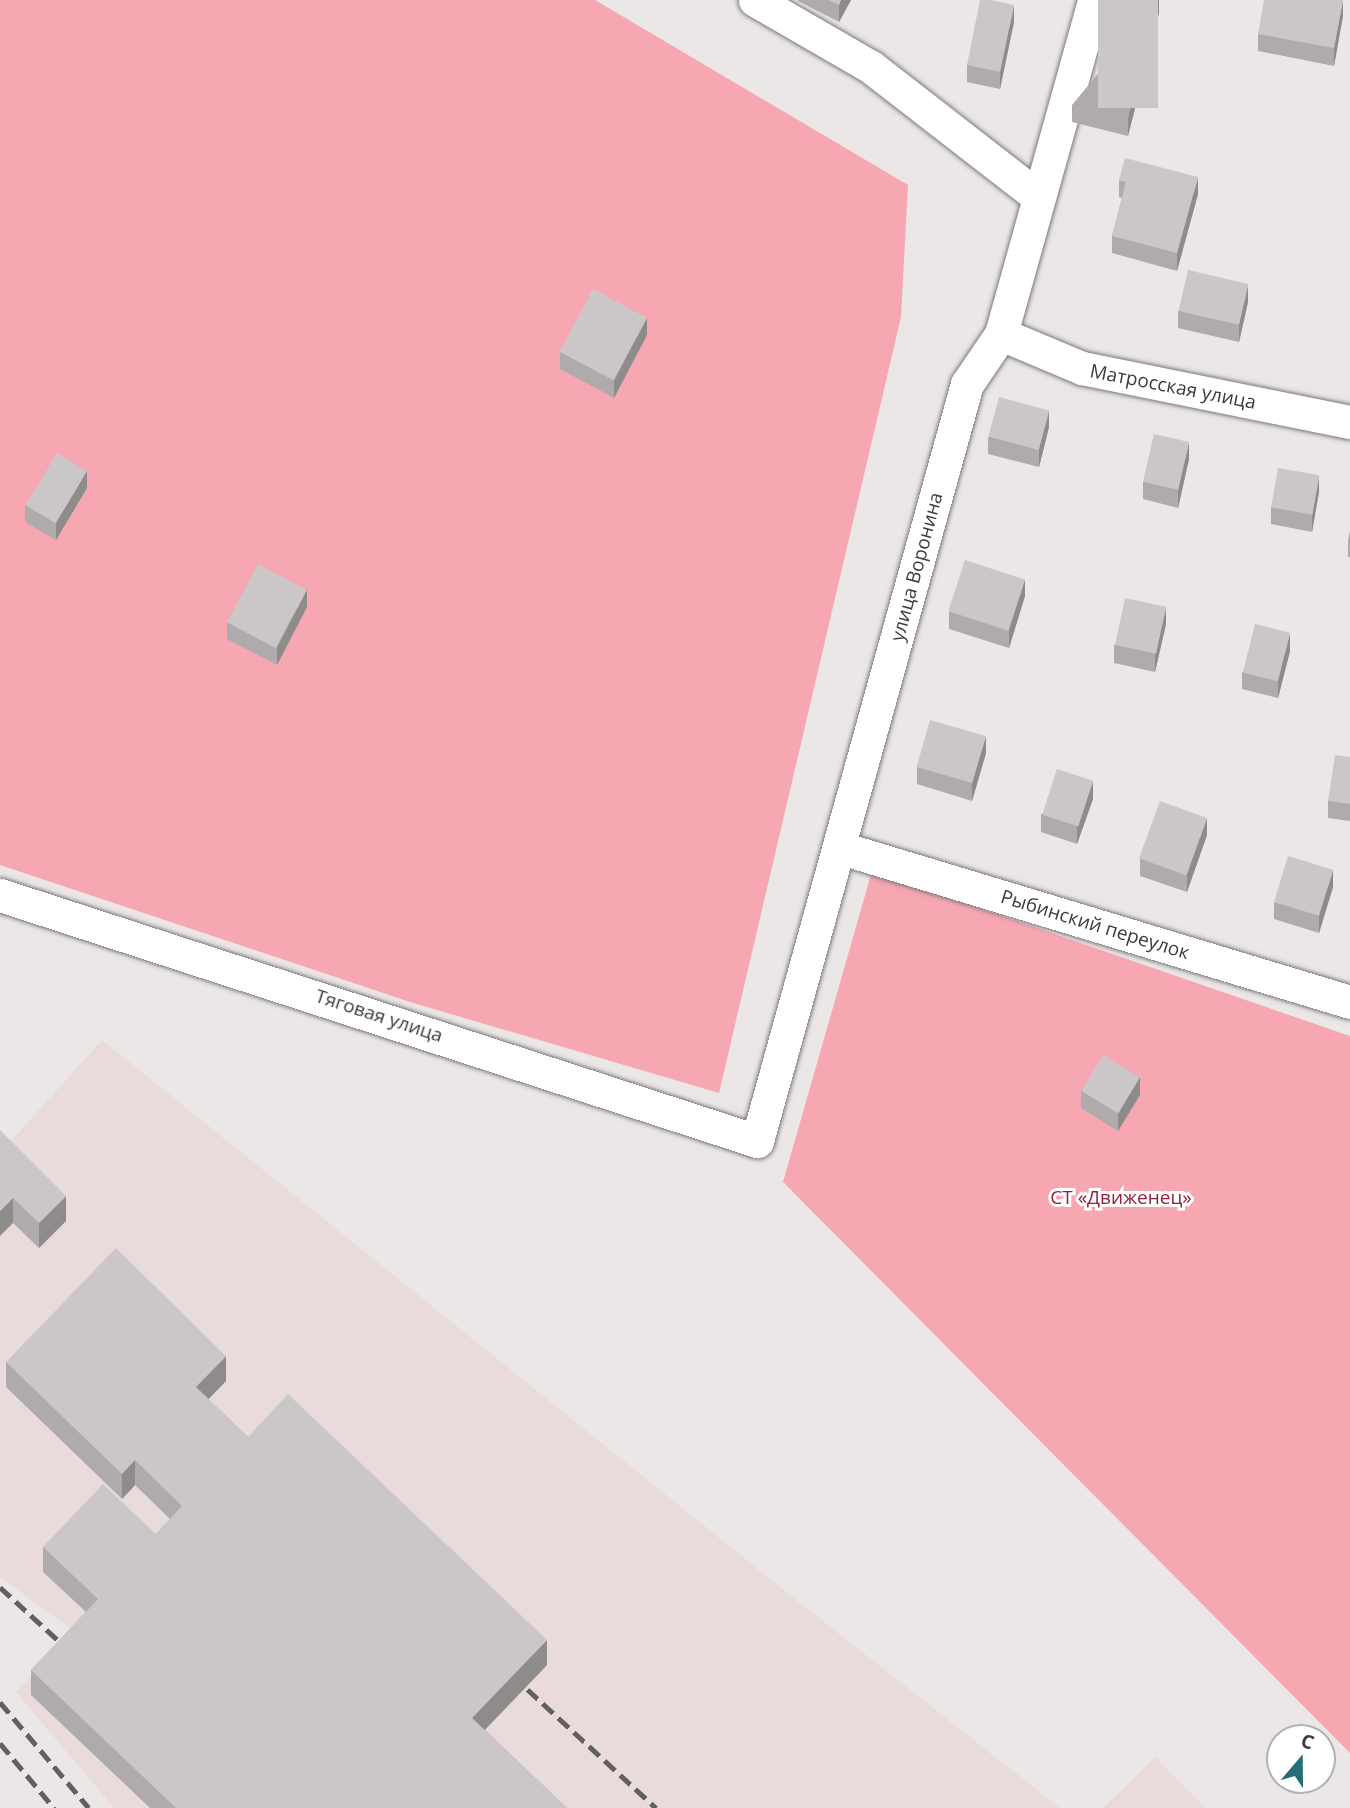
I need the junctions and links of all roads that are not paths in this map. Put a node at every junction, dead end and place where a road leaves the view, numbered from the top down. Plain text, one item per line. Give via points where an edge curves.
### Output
1 (755, 0) edge
2 (1094, 0) edge
3 (1036, 195) junction
4 (1001, 334) junction
5 (1350, 422) edge
6 (841, 848) junction
7 (0, 895) edge
8 (1350, 1002) edge
9 (757, 1141) joint

1 - 3 street via 871,67
2 - 3 street, улица Воронина
3 - 4 street, улица Воронина
4 - 5 street, Матросская улица via 1082,369
4 - 6 street, улица Воронина via 967,384
6 - 8 street, Рыбинский переулок
6 - 9 street, улица Воронина
7 - 9 street, Тяговая улица

